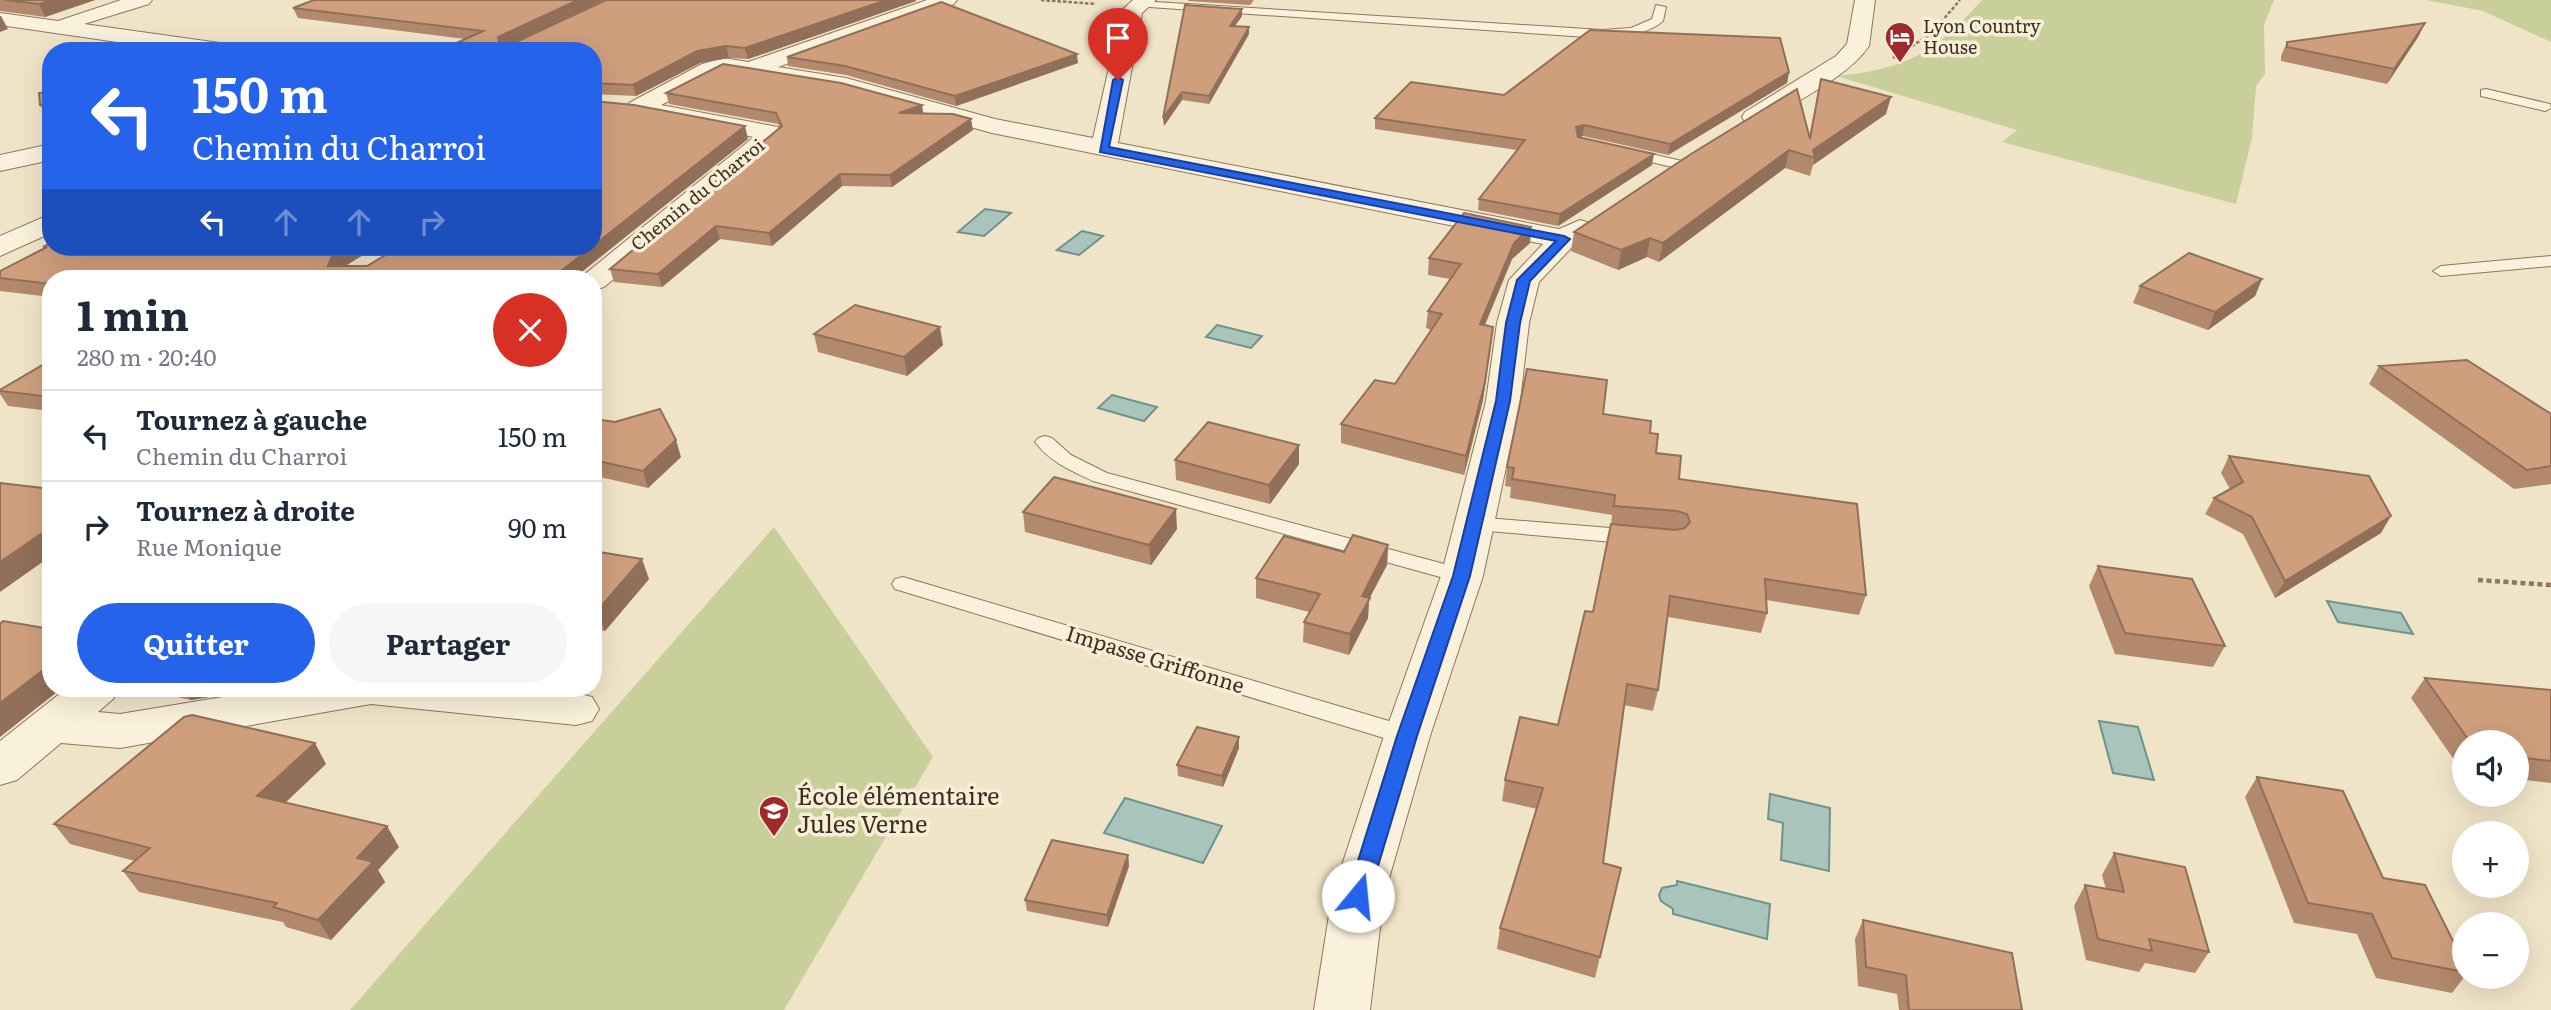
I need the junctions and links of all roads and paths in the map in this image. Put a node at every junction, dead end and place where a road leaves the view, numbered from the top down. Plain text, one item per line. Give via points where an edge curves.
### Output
1 (142, 0) edge
2 (947, 0) edge
3 (1041, 0) edge
4 (1865, 0) edge
5 (1960, 0) edge
6 (1140, 4) edge
7 (1660, 7) dead end
8 (4, 22) edge
9 (55, 27) junction
10 (163, 42) edge
11 (750, 69) junction
12 (1828, 71) junction
13 (2486, 93) dead end
14 (2549, 109) edge
15 (1104, 149) junction
16 (1609, 149) edge
17 (1701, 150) junction
18 (42, 154) edge
19 (0, 163) edge
20 (1643, 187) edge
21 (1609, 209) edge
22 (42, 226) edge
23 (1564, 239) junction
24 (0, 247) edge
25 (2551, 261) edge
26 (2441, 271) dead end
27 (602, 274) edge
28 (1045, 442) dead end
29 (1474, 524) junction
30 (1658, 539) edge
31 (1462, 576) junction
32 (2478, 580) dead end
33 (903, 584) dead end
34 (2551, 585) edge
35 (86, 697) edge
36 (318, 697) edge
37 (459, 697) edge
38 (576, 709) dead end
39 (51, 726) junction
40 (1407, 736) junction
41 (0, 767) edge
42 (1342, 1010) edge

1 - 9 street
2 - 11 street
3 - 6 path
4 - 12 street via 1858,46
5 - 12 path via 1921,44 1874,66
6 - 7 lane via 1602,34 1649,26 1657,21
6 - 15 street via 1132,10
8 - 9 street
9 - 10 street
11 - 15 street, Chemin du Charroi via 846,85 992,126
11 - 27 street, Chemin du Charroi via 724,65 710,69 627,107 769,132 770,136
12 - 17 street
13 - 14 lane
15 - 23 street, Chemin du Charroi
16 - 17 lane
17 - 20 street
18 - 19 street
21 - 23 street
22 - 24 street
23 - 29 street via 1524,280 1503,401
25 - 26 lane
28 - 31 lane via 1064,459 1100,477
29 - 30 lane
29 - 31 street
31 - 40 street
32 - 34 path
33 - 40 lane, Impasse Griffonne
35 - 39 street
36 - 39 street via 120,731
37 - 38 street
39 - 41 street
40 - 42 street via 1358,896

